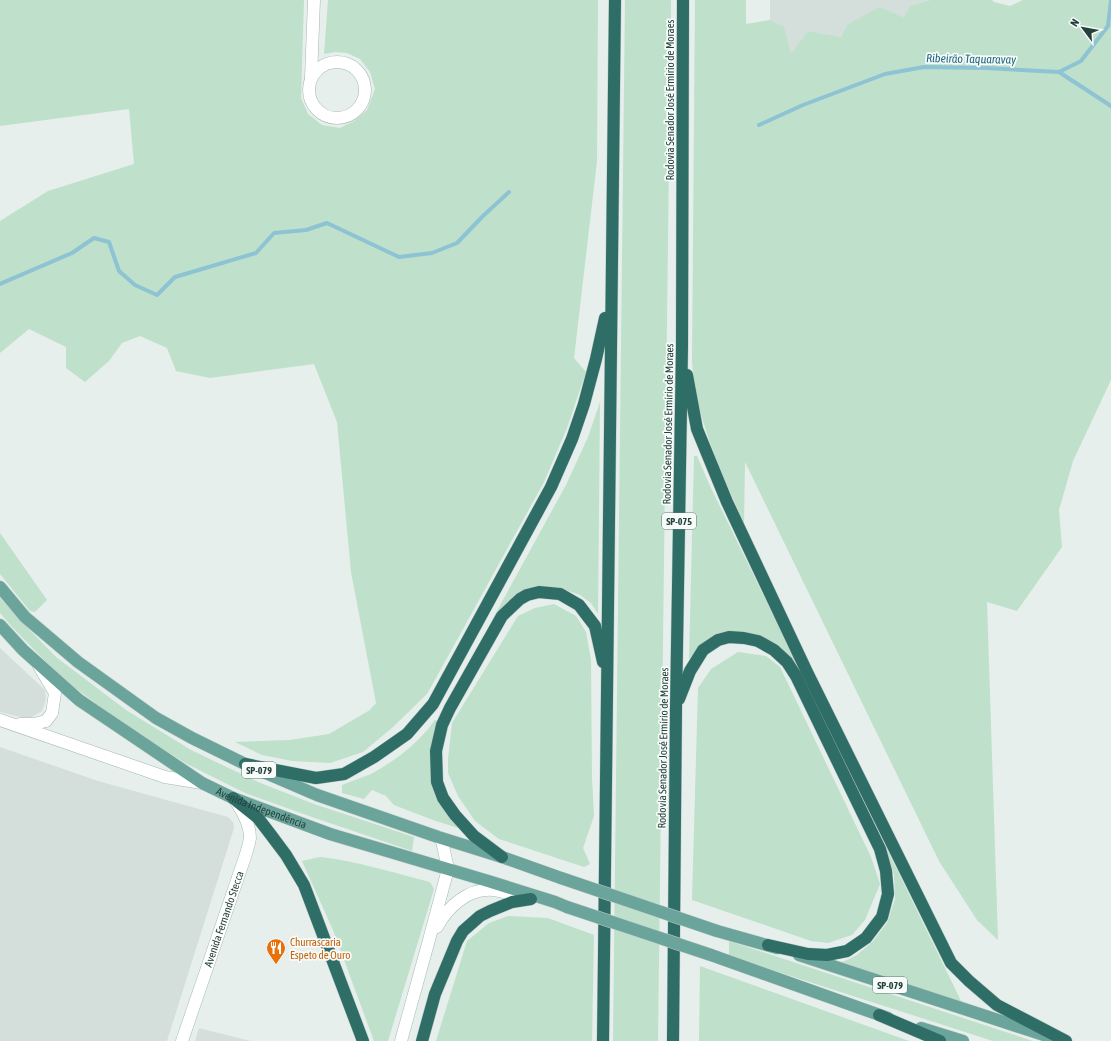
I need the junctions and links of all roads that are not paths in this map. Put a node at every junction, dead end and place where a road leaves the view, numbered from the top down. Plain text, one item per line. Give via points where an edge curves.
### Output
1 (314, 0) edge
2 (615, 0) edge
3 (683, 0) edge
4 (311, 78) junction
5 (611, 292) junction
6 (682, 347) junction
7 (0, 587) edge
8 (0, 625) edge
9 (36, 662) junction
10 (607, 681) junction
11 (676, 708) junction
12 (5, 722) edge
13 (245, 764) junction
14 (202, 783) junction
15 (233, 798) junction
16 (438, 837) junction
17 (502, 857) junction
18 (448, 869) junction
19 (531, 899) junction
20 (564, 906) junction
21 (429, 940) junction
22 (768, 945) junction
23 (879, 1015) junction
24 (182, 1041) edge
25 (363, 1041) edge
26 (401, 1041) edge
27 (422, 1041) edge
28 (603, 1041) edge
29 (673, 1041) edge
30 (940, 1041) edge
31 (963, 1041) edge
32 (1062, 1041) edge
33 (1066, 1041) edge

1 - 4 main road
2 - 5 highway
3 - 6 highway, Rodovia Senador José Ermírio de Moraes / SP-075
4 - 4 main road via 317,70 333,62 351,66 363,80 364,98 360,106 345,117 326,116 312,105 309,96
5 - 10 highway
5 - 13 highway via 596,359 572,439 550,487 433,704 407,734 344,774 316,778
6 - 11 highway, Rodovia Senador José Ermírio de Moraes / SP-075
6 - 33 highway via 697,428 727,502 807,672 951,963 997,1005
7 - 13 main road, SP-079 via 25,617 78,662 156,718
8 - 9 main road, Avenida Independência
9 - 12 main road via 55,694 52,713 46,721 34,724
9 - 14 main road, Avenida Independência via 78,700
10 - 17 highway via 595,626 579,605 560,594 539,592 520,599 502,616 442,725 436,751 437,782 443,798 474,836
10 - 28 highway
11 - 22 highway via 690,671 703,650 718,640 729,637 744,638 758,641 774,650 787,662 796,676 880,849 886,871 888,894 882,917 866,938 847,951 827,955 808,954
11 - 29 highway, Rodovia Senador José Ermírio de Moraes / SP-075
12 - 14 main road via 165,776
13 - 16 main road, SP-079 via 317,795
14 - 15 main road, Avenida Independência
15 - 18 main road, Avenida Independência via 330,834
15 - 24 main road, Avenida Fernando Stecca via 247,820 250,838
15 - 25 highway via 258,818 272,835 304,885
16 - 17 main road, SP-079
16 - 18 main road via 442,841
17 - 22 main road, SP-079, bridge via 717,931
18 - 20 main road, Avenida Independência
18 - 21 main road
19 - 20 main road
19 - 21 main road via 494,890 471,894 445,913
19 - 27 highway via 512,902 490,911 463,931 435,994
20 - 23 main road, Avenida Independência, bridge
21 - 26 main road
22 - 32 main road, SP-079
23 - 30 highway
23 - 31 main road, Avenida Independência

